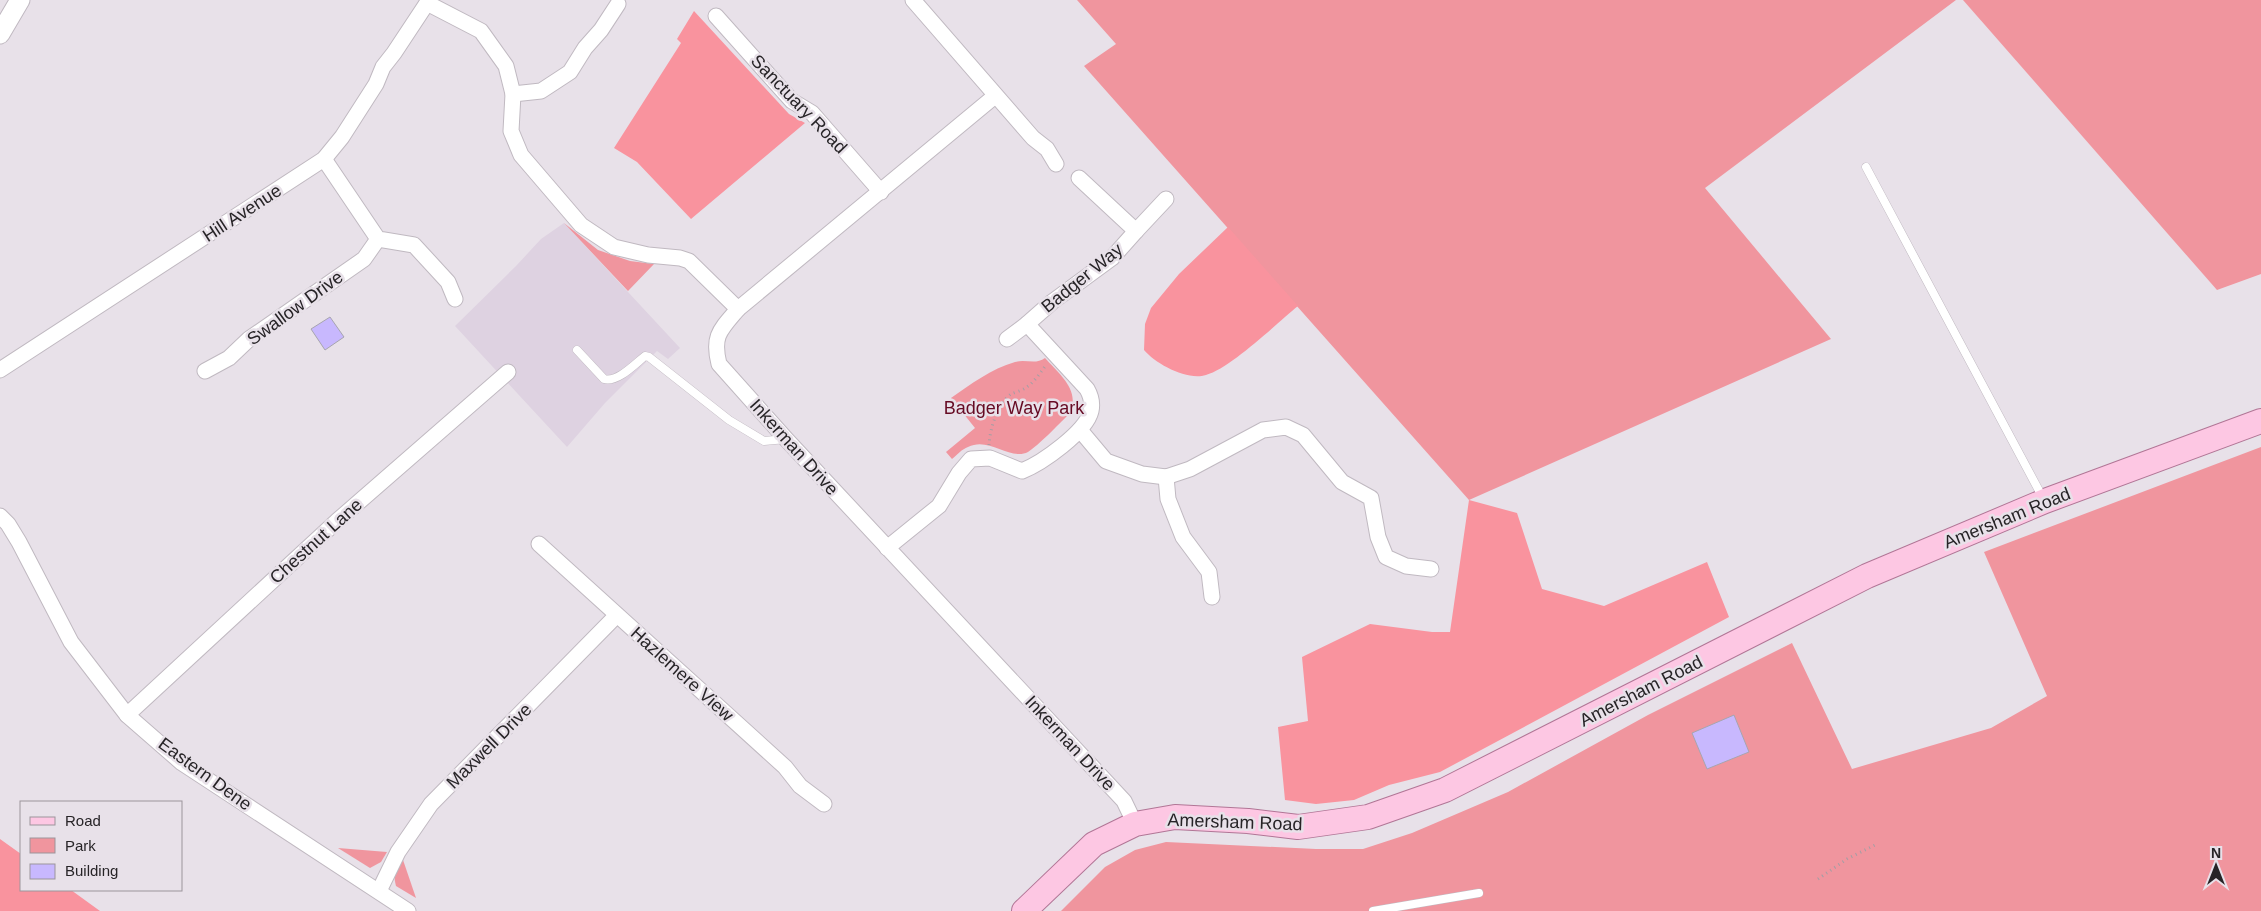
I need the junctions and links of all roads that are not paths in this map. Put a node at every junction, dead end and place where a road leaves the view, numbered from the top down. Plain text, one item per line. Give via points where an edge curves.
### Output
1 (20, 0) edge
2 (428, 2) edge
3 (914, 2) edge
4 (618, 4) dead end
5 (716, 16) dead end
6 (0, 34) edge
7 (513, 94) junction
8 (995, 96) junction
9 (324, 159) junction
10 (1056, 164) dead end
11 (1866, 167) dead end
12 (1079, 178) dead end
13 (881, 192) junction
14 (1166, 199) dead end
15 (1136, 231) junction
16 (378, 239) junction
17 (455, 299) dead end
18 (738, 310) junction
19 (1027, 324) junction
20 (1007, 340) dead end
21 (577, 350) dead end
22 (0, 370) edge
23 (205, 371) dead end
24 (508, 372) dead end
25 (2261, 421) edge
26 (1080, 430) junction
27 (786, 440) junction
28 (1166, 477) junction
29 (2045, 501) junction
30 (0, 516) edge
31 (538, 544) dead end
32 (887, 548) junction
33 (1431, 569) dead end
34 (1212, 597) dead end
35 (617, 615) junction
36 (127, 715) junction
37 (824, 804) dead end
38 (1135, 824) junction
39 (379, 892) junction
40 (1479, 893) dead end
41 (408, 911) edge
42 (1024, 911) edge
43 (1373, 911) edge

1 - 6 street
2 - 7 street via 480,31 506,66
2 - 9 street, Hill Avenue via 383,67 376,84 342,137
3 - 8 street
4 - 7 street via 570,72 541,91
5 - 13 street, Sanctuary Road via 792,101 812,113
7 - 18 street via 511,131 521,155 580,224 614,247 689,261
8 - 10 street via 1047,149
8 - 13 street, Inkerman Drive
9 - 16 street
9 - 22 street, Hill Avenue
11 - 29 lane
12 - 15 street, Badger Way
13 - 18 street, Inkerman Drive
14 - 15 street, Badger Way
15 - 19 street, Badger Way via 1112,258
16 - 17 street via 414,245 448,282
16 - 23 street, Swallow Drive via 364,259 249,339 229,358
18 - 27 street, Inkerman Drive via 718,332 715,349 719,364
19 - 20 street, Badger Way
19 - 26 street, Badger Way via 1092,398 1091,412
21 - 27 lane via 608,380 645,356 649,357 729,420 764,441
24 - 36 street, Chestnut Lane via 337,521
25 - 29 main road, Amersham Road
26 - 28 street via 1106,460 1142,474
26 - 32 street, Badger Way via 1036,466 1022,470 990,458 971,459 958,473 939,506
27 - 32 street, Inkerman Drive
28 - 33 street via 1190,469 1263,430 1286,428 1303,435 1342,482 1371,498 1378,537 1386,557 1406,566
28 - 34 street via 1168,499 1183,537 1210,572
29 - 38 main road, Amersham Road via 1867,576 1445,790 1368,816 1298,827 1175,817
30 - 36 street, Eastern Dene via 19,542 71,642
31 - 35 street, Hazlemere View
32 - 38 street, Inkerman Drive via 1124,801
35 - 37 street, Hazlemere View via 785,766 800,786
35 - 39 street, Maxwell Drive via 432,804 398,852
36 - 39 street, Eastern Dene via 182,763
38 - 42 main road, Amersham Road via 1094,844
39 - 41 street, Eastern Dene
40 - 43 lane

